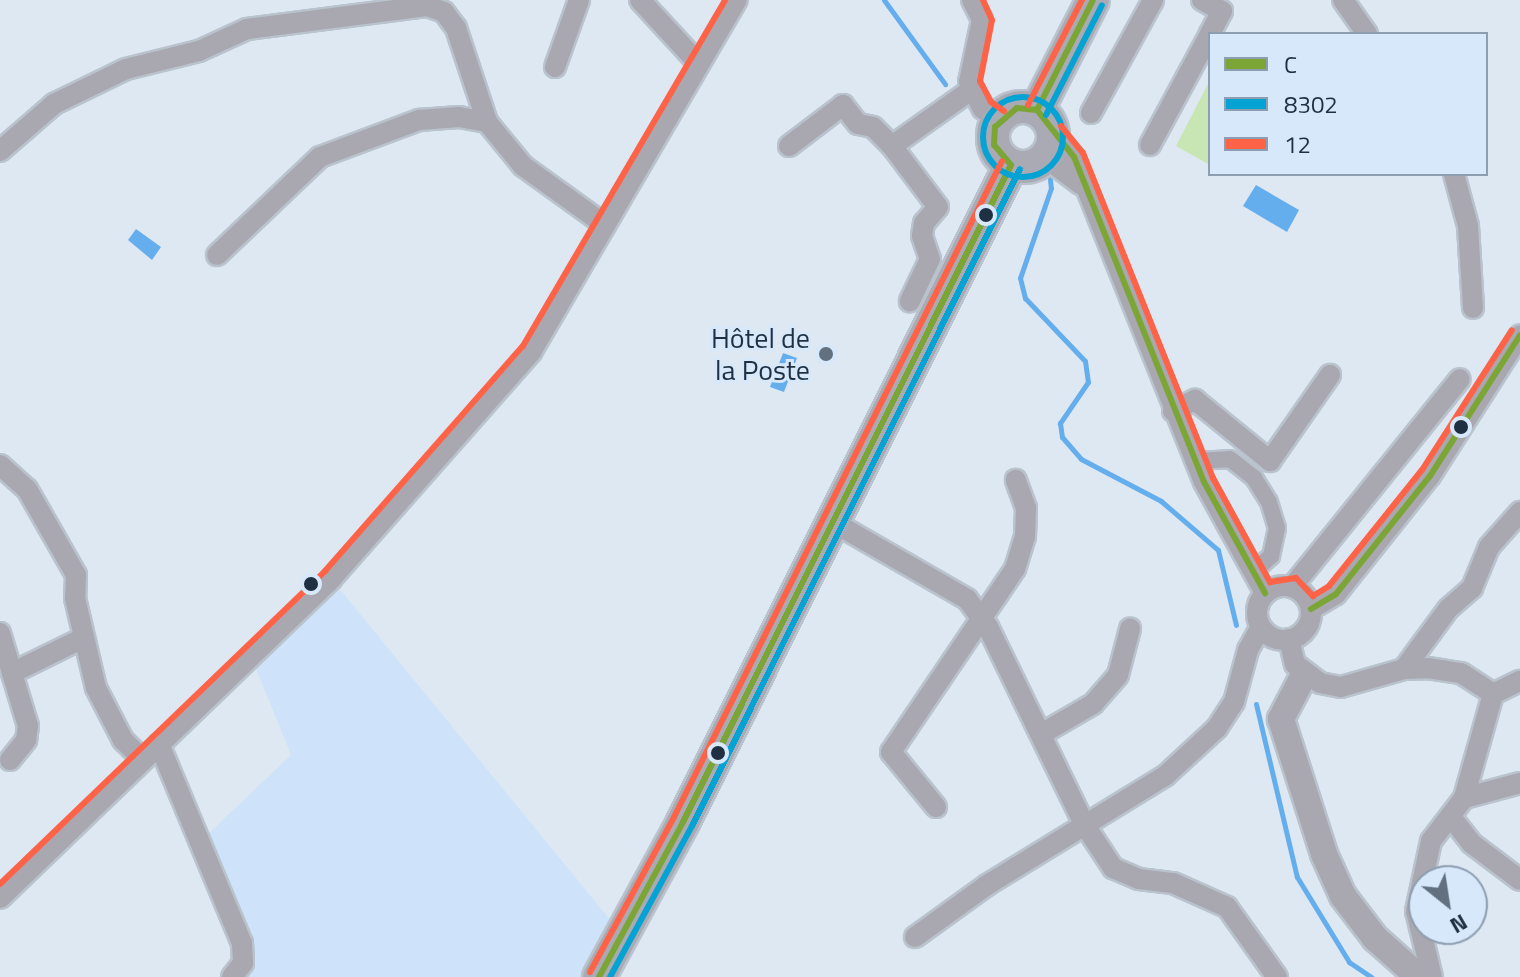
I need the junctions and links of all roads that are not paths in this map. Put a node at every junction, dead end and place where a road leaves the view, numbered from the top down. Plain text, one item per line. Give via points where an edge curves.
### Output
1 (579, 0) edge
2 (640, 0) edge
3 (737, 0) edge
4 (972, 0) edge
5 (1093, 0) edge
6 (1110, 0) edge
7 (1153, 0) edge
8 (1202, 0) edge
9 (1343, 0) edge
10 (1229, 4) edge
11 (1211, 32) edge
12 (1366, 32) edge
13 (1208, 38) edge
14 (698, 63) junction
15 (555, 67) dead end
16 (971, 90) junction
17 (1091, 113) dead end
18 (999, 119) junction
19 (487, 122) junction
20 (1045, 129) junction
21 (1150, 145) dead end
22 (789, 146) dead end
23 (892, 146) junction
24 (0, 151) edge
25 (1011, 165) junction
26 (1455, 176) edge
27 (605, 225) junction
28 (217, 255) dead end
29 (910, 301) dead end
30 (1473, 308) dead end
31 (1520, 335) edge
32 (1330, 375) dead end
33 (1460, 379) dead end
34 (1173, 411) junction
35 (1195, 461) junction
36 (0, 465) edge
37 (1016, 480) dead end
38 (1520, 512) edge
39 (833, 522) junction
40 (1253, 572) junction
41 (1292, 587) junction
42 (1265, 593) junction
43 (1311, 609) junction
44 (982, 619) junction
45 (1261, 627) junction
46 (1130, 629) dead end
47 (0, 633) edge
48 (83, 638) junction
49 (1289, 639) junction
50 (1404, 669) junction
51 (12, 673) junction
52 (1304, 675) junction
53 (1520, 681) edge
54 (1493, 694) junction
55 (1043, 733) junction
56 (159, 744) junction
57 (10, 760) dead end
58 (143, 760) junction
59 (1520, 783) edge
60 (1464, 798) junction
61 (936, 807) dead end
62 (1451, 817) junction
63 (1084, 824) junction
64 (1520, 880) edge
65 (0, 898) edge
66 (915, 937) dead end
67 (232, 977) edge
68 (599, 977) edge
69 (1277, 977) edge
70 (1419, 977) edge
71 (1432, 977) edge

1 - 15 street
2 - 14 street
3 - 14 street
4 - 16 street via 982,20
5 - 20 main road
6 - 20 street
7 - 17 street
8 - 10 street
9 - 12 street
10 - 11 street
13 - 21 street
14 - 27 street
16 - 18 street via 983,109
16 - 23 street
18 - 20 main road via 1017,108
18 - 25 main road via 994,145
19 - 24 street via 456,28 444,12 427,6 247,29 199,51 126,69 54,104
19 - 27 street via 523,166
19 - 28 street via 459,117 419,120 320,157
20 - 25 main road via 1030,167
20 - 34 street via 1065,167 1090,196
22 - 23 street via 843,105 858,124 873,127
23 - 29 street via 938,207 924,223 922,236 930,259
25 - 39 main road
26 - 30 street via 1468,226
27 - 56 street via 531,352 332,578
31 - 43 street via 1430,476 1336,594
32 - 34 street via 1270,461 1195,400
33 - 41 street
34 - 35 street
35 - 40 street
35 - 40 street via 1230,459 1254,478 1269,502 1277,528 1271,556
36 - 48 street via 27,489 76,575
37 - 44 street via 1026,508 1025,537 1015,569
38 - 50 street via 1489,547 1472,588 1448,609
39 - 44 street via 967,599
39 - 68 main road
40 - 42 street
41 - 42 street
41 - 43 street
42 - 45 street via 1257,606
43 - 49 street via 1306,628
44 - 55 street
44 - 61 street via 891,752
45 - 49 street via 1273,638
45 - 63 street via 1234,702 1217,728 1165,776
46 - 55 street via 1118,675 1093,704
47 - 51 street
48 - 51 street
48 - 58 street via 96,688 123,740
49 - 52 street
50 - 52 street via 1341,687
50 - 54 street via 1461,673
51 - 57 street via 28,726 26,740
52 - 70 street via 1281,719 1324,854 1343,896 1375,938
53 - 54 street
54 - 60 street
55 - 63 street
56 - 58 street
56 - 67 street via 242,943 243,963
58 - 65 street
59 - 60 street
60 - 62 street
62 - 64 street via 1471,843
62 - 71 street via 1431,841 1416,911
63 - 66 street
63 - 69 street via 1113,868 1139,879 1173,883 1227,907

